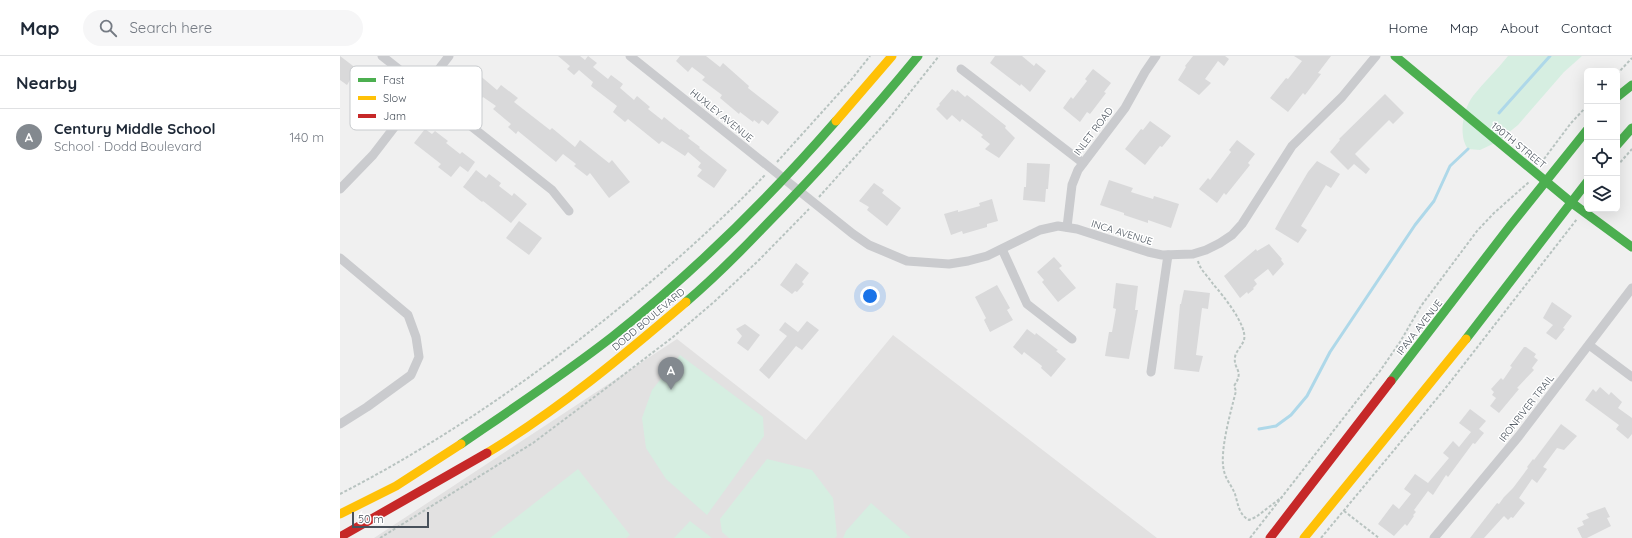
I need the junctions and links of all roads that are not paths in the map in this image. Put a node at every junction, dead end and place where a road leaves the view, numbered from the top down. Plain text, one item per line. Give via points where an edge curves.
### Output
1 (382, 56) edge
2 (449, 56) edge
3 (630, 56) edge
4 (892, 56) edge
5 (918, 56) edge
6 (1156, 56) edge
7 (1376, 56) edge
8 (1395, 56) edge
9 (394, 66) edge
10 (441, 66) edge
11 (961, 68) dead end
12 (1632, 85) edge
13 (1620, 95) edge
14 (1632, 128) edge
15 (392, 130) edge
16 (475, 130) edge
17 (1584, 134) edge
18 (1620, 142) edge
19 (1083, 163) junction
20 (783, 180) junction
21 (1546, 182) junction
22 (1584, 186) edge
23 (340, 189) edge
24 (799, 193) junction
25 (1572, 203) junction
26 (569, 211) dead end
27 (1067, 227) junction
28 (1632, 247) edge
29 (1002, 249) junction
30 (1168, 255) junction
31 (340, 258) edge
32 (1632, 288) edge
33 (1072, 339) dead end
34 (1589, 345) junction
35 (1151, 372) dead end
36 (1632, 377) edge
37 (340, 424) edge
38 (340, 514) edge
39 (340, 537) edge
40 (1270, 538) edge
41 (1304, 538) edge
42 (1434, 538) edge

1 - 9 street
2 - 10 street
3 - 20 street, HUXLEY AVENUE
4 - 20 main road, DODD BOULEVARD
5 - 24 main road, DODD BOULEVARD via 886,96
6 - 19 street, INLET ROAD via 1128,103
7 - 30 street, INCA AVENUE via 1342,97 1292,146 1242,224 1232,235 1206,250
8 - 21 main road, 190TH STREET
11 - 19 street
12 - 13 main road
14 - 18 main road
15 - 23 street via 373,155
16 - 26 street via 552,190
17 - 21 main road, IPAVA AVENUE
19 - 27 street, INLET ROAD via 1072,185
20 - 24 street, HUXLEY AVENUE
20 - 38 main road, DODD BOULEVARD via 687,273 629,323 574,365 415,474
21 - 25 main road, 190TH STREET
21 - 40 main road, IPAVA AVENUE
22 - 25 main road
24 - 29 street, INCA AVENUE via 869,245 907,261 949,264 987,256
24 - 39 main road, DODD BOULEVARD via 712,279 613,363 545,415 441,480
25 - 28 main road, 190TH STREET
25 - 41 main road via 1460,347
27 - 29 street, INCA AVENUE via 1040,230
27 - 30 street, INCA AVENUE via 1148,252
29 - 33 street via 1027,304
30 - 35 street
31 - 37 street via 408,315 416,337 419,357 411,375
32 - 34 street, IRONRIVER TRAIL
34 - 36 street
34 - 42 street, IRONRIVER TRAIL

